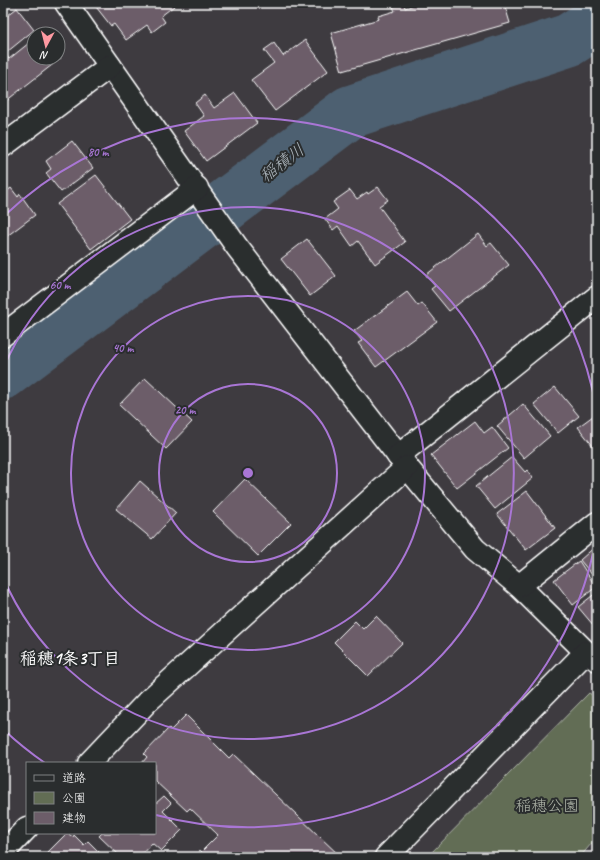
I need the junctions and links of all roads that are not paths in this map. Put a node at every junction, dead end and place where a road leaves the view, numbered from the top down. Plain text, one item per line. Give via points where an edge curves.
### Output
1 (66, 3) edge
2 (110, 66) junction
3 (3, 146) edge
4 (200, 193) junction
5 (597, 297) edge
6 (3, 335) edge
7 (403, 462) junction
8 (597, 523) edge
9 (519, 586) junction
10 (592, 656) edge
11 (90, 762) edge
12 (26, 829) edge
13 (3, 853) edge
14 (386, 857) edge

1 - 2 street
2 - 3 street
2 - 4 street
4 - 6 street
4 - 7 street via 237,247
5 - 7 street
7 - 9 street via 475,549
7 - 11 street via 148,701
8 - 9 street
9 - 10 street
10 - 14 street
12 - 13 street

